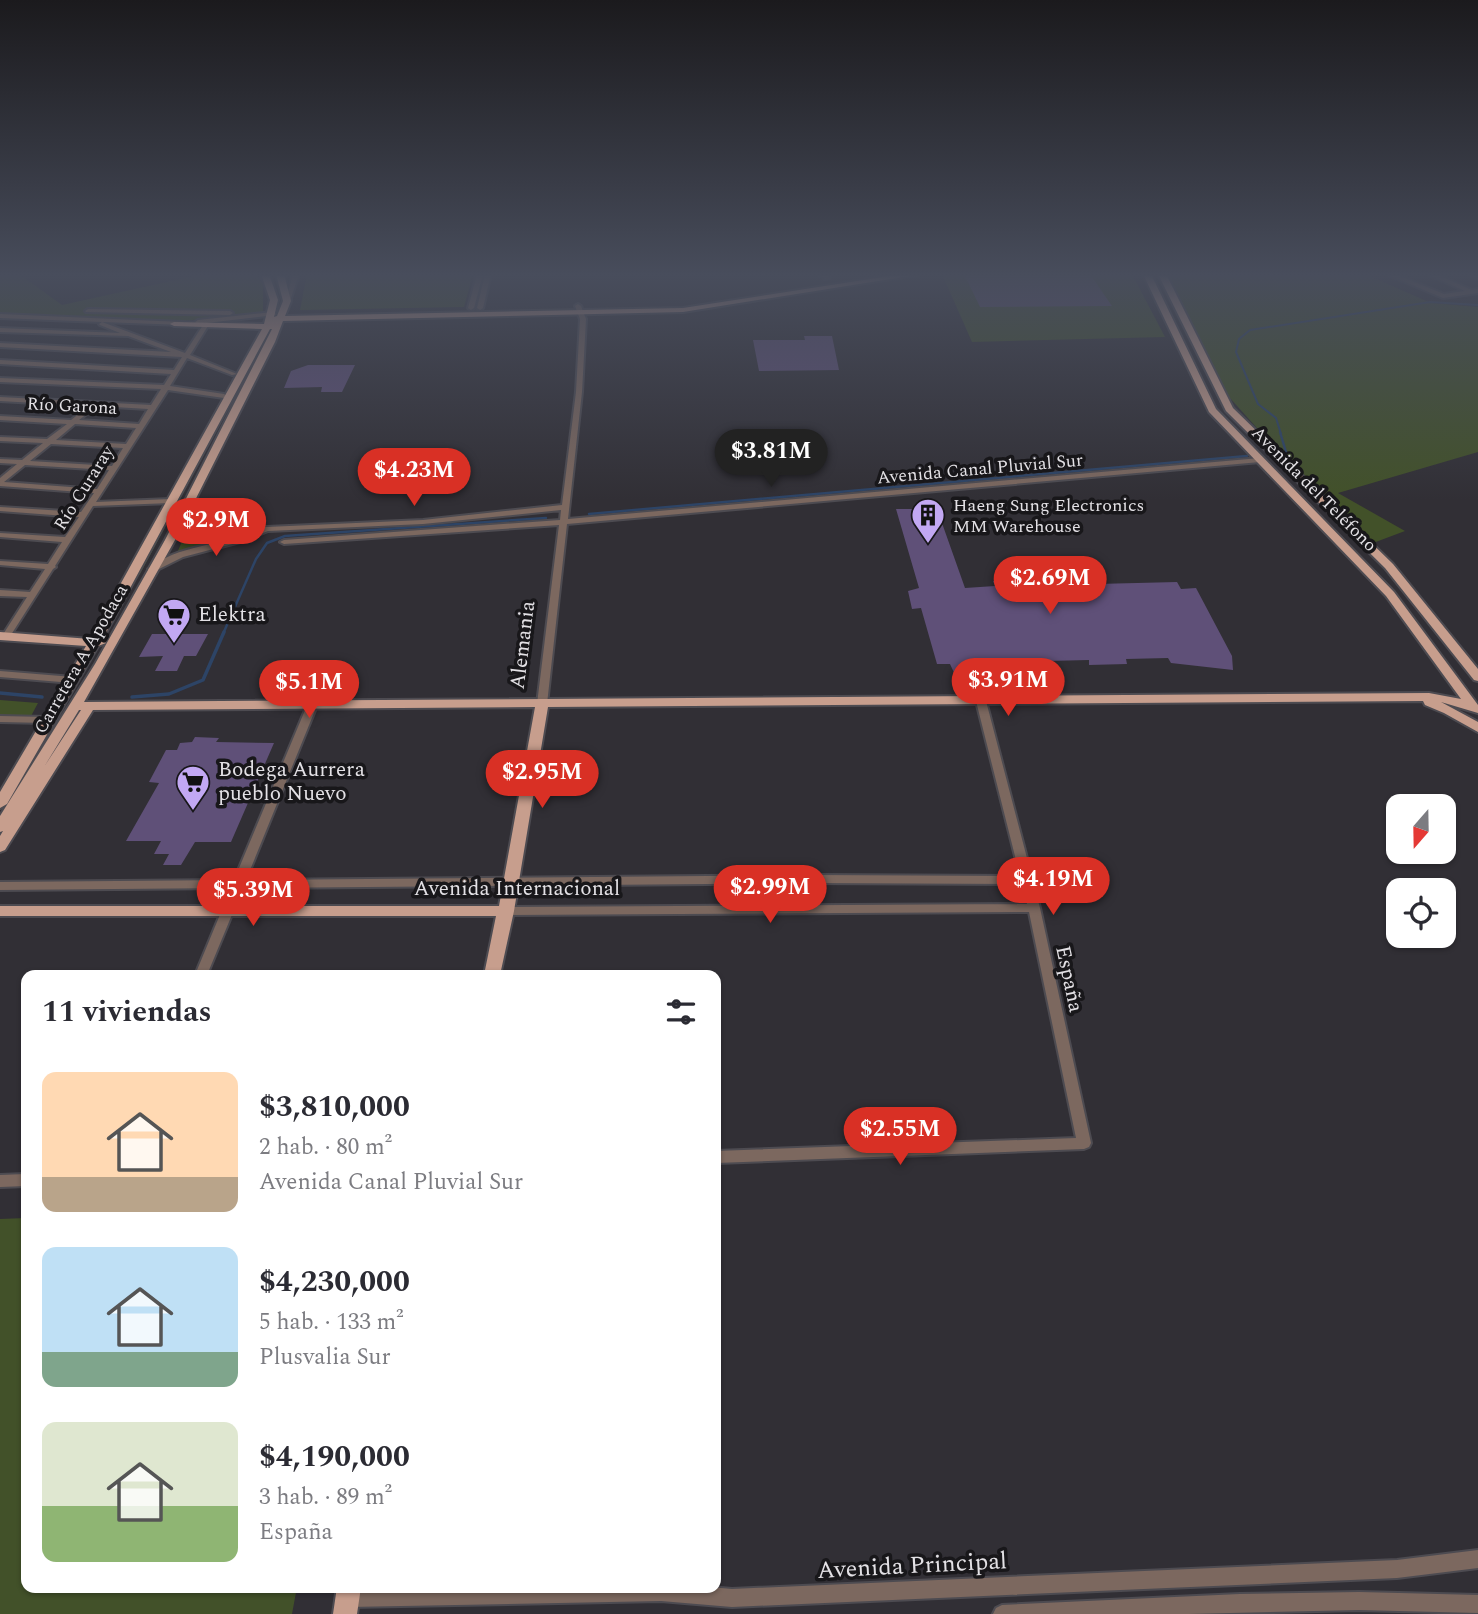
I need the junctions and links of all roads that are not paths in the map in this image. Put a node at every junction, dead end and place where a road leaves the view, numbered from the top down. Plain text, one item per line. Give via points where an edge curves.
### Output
1 (111, 349) edge
2 (179, 349) edge
3 (182, 349) edge
4 (190, 349) edge
5 (248, 349) edge
6 (259, 349) edge
7 (267, 349) edge
8 (581, 349) edge
9 (1181, 349) edge
10 (1199, 349) edge
11 (188, 352) junction
12 (0, 359) edge
13 (236, 371) junction
14 (175, 372) junction
15 (0, 380) edge
16 (164, 388) junction
17 (224, 396) junction
18 (0, 399) edge
19 (95, 404) junction
20 (152, 407) junction
21 (0, 418) edge
22 (73, 422) junction
23 (141, 426) junction
24 (0, 439) edge
25 (48, 442) junction
26 (129, 446) junction
27 (1272, 453) junction
28 (1257, 457) junction
29 (0, 461) edge
30 (24, 462) junction
31 (115, 468) junction
32 (0, 483) edge
33 (100, 491) junction
34 (168, 501) junction
35 (92, 504) junction
36 (563, 507) junction
37 (0, 509) edge
38 (184, 512) junction
39 (85, 514) junction
40 (563, 522) junction
41 (267, 529) junction
42 (0, 535) edge
43 (69, 540) junction
44 (284, 541) dead end
45 (0, 563) edge
46 (52, 567) junction
47 (152, 569) junction
48 (0, 593) edge
49 (33, 595) junction
50 (3, 636) edge
51 (94, 643) junction
52 (112, 643) junction
53 (0, 674) edge
54 (1478, 677) edge
55 (73, 680) junction
56 (1418, 698) junction
57 (981, 701) junction
58 (313, 703) junction
59 (542, 704) junction
60 (83, 706) junction
61 (1477, 710) edge
62 (0, 719) edge
63 (47, 720) junction
64 (1478, 728) edge
65 (29, 753) junction
66 (0, 787) edge
67 (0, 804) edge
68 (0, 827) edge
69 (0, 847) edge
70 (1027, 880) junction
71 (512, 883) junction
72 (238, 885) junction
73 (4, 886) edge
74 (1034, 908) junction
75 (228, 910) junction
76 (0, 911) edge
77 (506, 911) junction
78 (203, 970) edge
79 (493, 970) edge
80 (721, 1157) edge
81 (21, 1180) edge
82 (0, 1181) edge
83 (1478, 1559) edge
84 (622, 1593) edge
85 (673, 1593) edge
86 (347, 1600) edge
87 (1478, 1604) edge
88 (1002, 1614) edge

1 - 11 street
2 - 11 street
3 - 11 street
4 - 11 street, Río Curaray
5 - 13 main road
6 - 34 main road, Carretera A Apodaca
7 - 38 main road, Carretera A Apodaca
8 - 36 street, Alemania
9 - 28 main road, Avenida del Teléfono via 1204,399
10 - 27 main road, Avenida del Teléfono via 1223,399
11 - 13 street
11 - 14 street, Río Curaray
12 - 14 street
13 - 17 main road
14 - 16 street, Río Curaray
15 - 16 street
16 - 17 street
16 - 20 street, Río Curaray
17 - 34 main road
18 - 19 street
19 - 20 street
19 - 22 street
20 - 23 street, Río Curaray
21 - 22 street, Río Garona
22 - 23 street, Río Garona
22 - 25 street
23 - 26 street, Río Curaray
24 - 25 street
25 - 26 street
25 - 30 street
26 - 31 street, Río Curaray
27 - 28 main road
27 - 54 main road, Avenida del Teléfono via 1389,566
28 - 40 street, Avenida Canal Pluvial Sur
28 - 61 main road, Avenida del Teléfono via 1367,567
29 - 30 street
30 - 31 street
30 - 32 street
31 - 33 street, Río Curaray
32 - 33 street
33 - 35 street, Río Curaray
34 - 35 street
34 - 51 main road, Carretera A Apodaca
35 - 39 street, Río Curaray
36 - 40 street, Alemania
36 - 41 street via 463,519
37 - 39 street
38 - 41 street via 206,525
38 - 47 main road, Carretera A Apodaca
39 - 43 street, Río Curaray
40 - 44 street, Avenida Canal Pluvial Sur
40 - 59 street, Alemania
41 - 47 street via 240,541 186,551
42 - 43 street
43 - 46 street, Río Curaray
45 - 46 street
46 - 49 street, Río Curaray
47 - 52 main road, Carretera A Apodaca
48 - 49 street
49 - 50 street, Río Curaray
50 - 51 main road
51 - 52 main road
51 - 55 main road, Carretera A Apodaca
52 - 60 main road, Carretera A Apodaca
53 - 55 street
55 - 63 main road, Carretera A Apodaca
56 - 57 main road
56 - 61 main road via 1441,698
56 - 64 main road
57 - 59 main road
57 - 70 street, España
58 - 59 main road
58 - 60 main road
58 - 72 street
59 - 71 main road, Alemania
60 - 68 main road, Carretera A Apodaca
60 - 69 main road
62 - 63 street
63 - 65 main road, Carretera A Apodaca
65 - 66 main road
65 - 67 main road, Carretera A Apodaca
70 - 71 street, Avenida Internacional
70 - 74 street, España
71 - 72 street, Avenida Internacional
71 - 77 main road, Alemania
72 - 73 street, Avenida Internacional
72 - 75 street
74 - 77 street, Avenida Internacional
74 - 80 street, España via 1084,1143
75 - 76 main road, Avenida Internacional
75 - 77 main road, Avenida Internacional
75 - 78 street
77 - 79 main road, Alemania
81 - 82 street
83 - 85 street, Avenida Principal via 1397,1569 732,1598
84 - 86 street, Avenida Principal
87 - 88 street via 1276,1603

